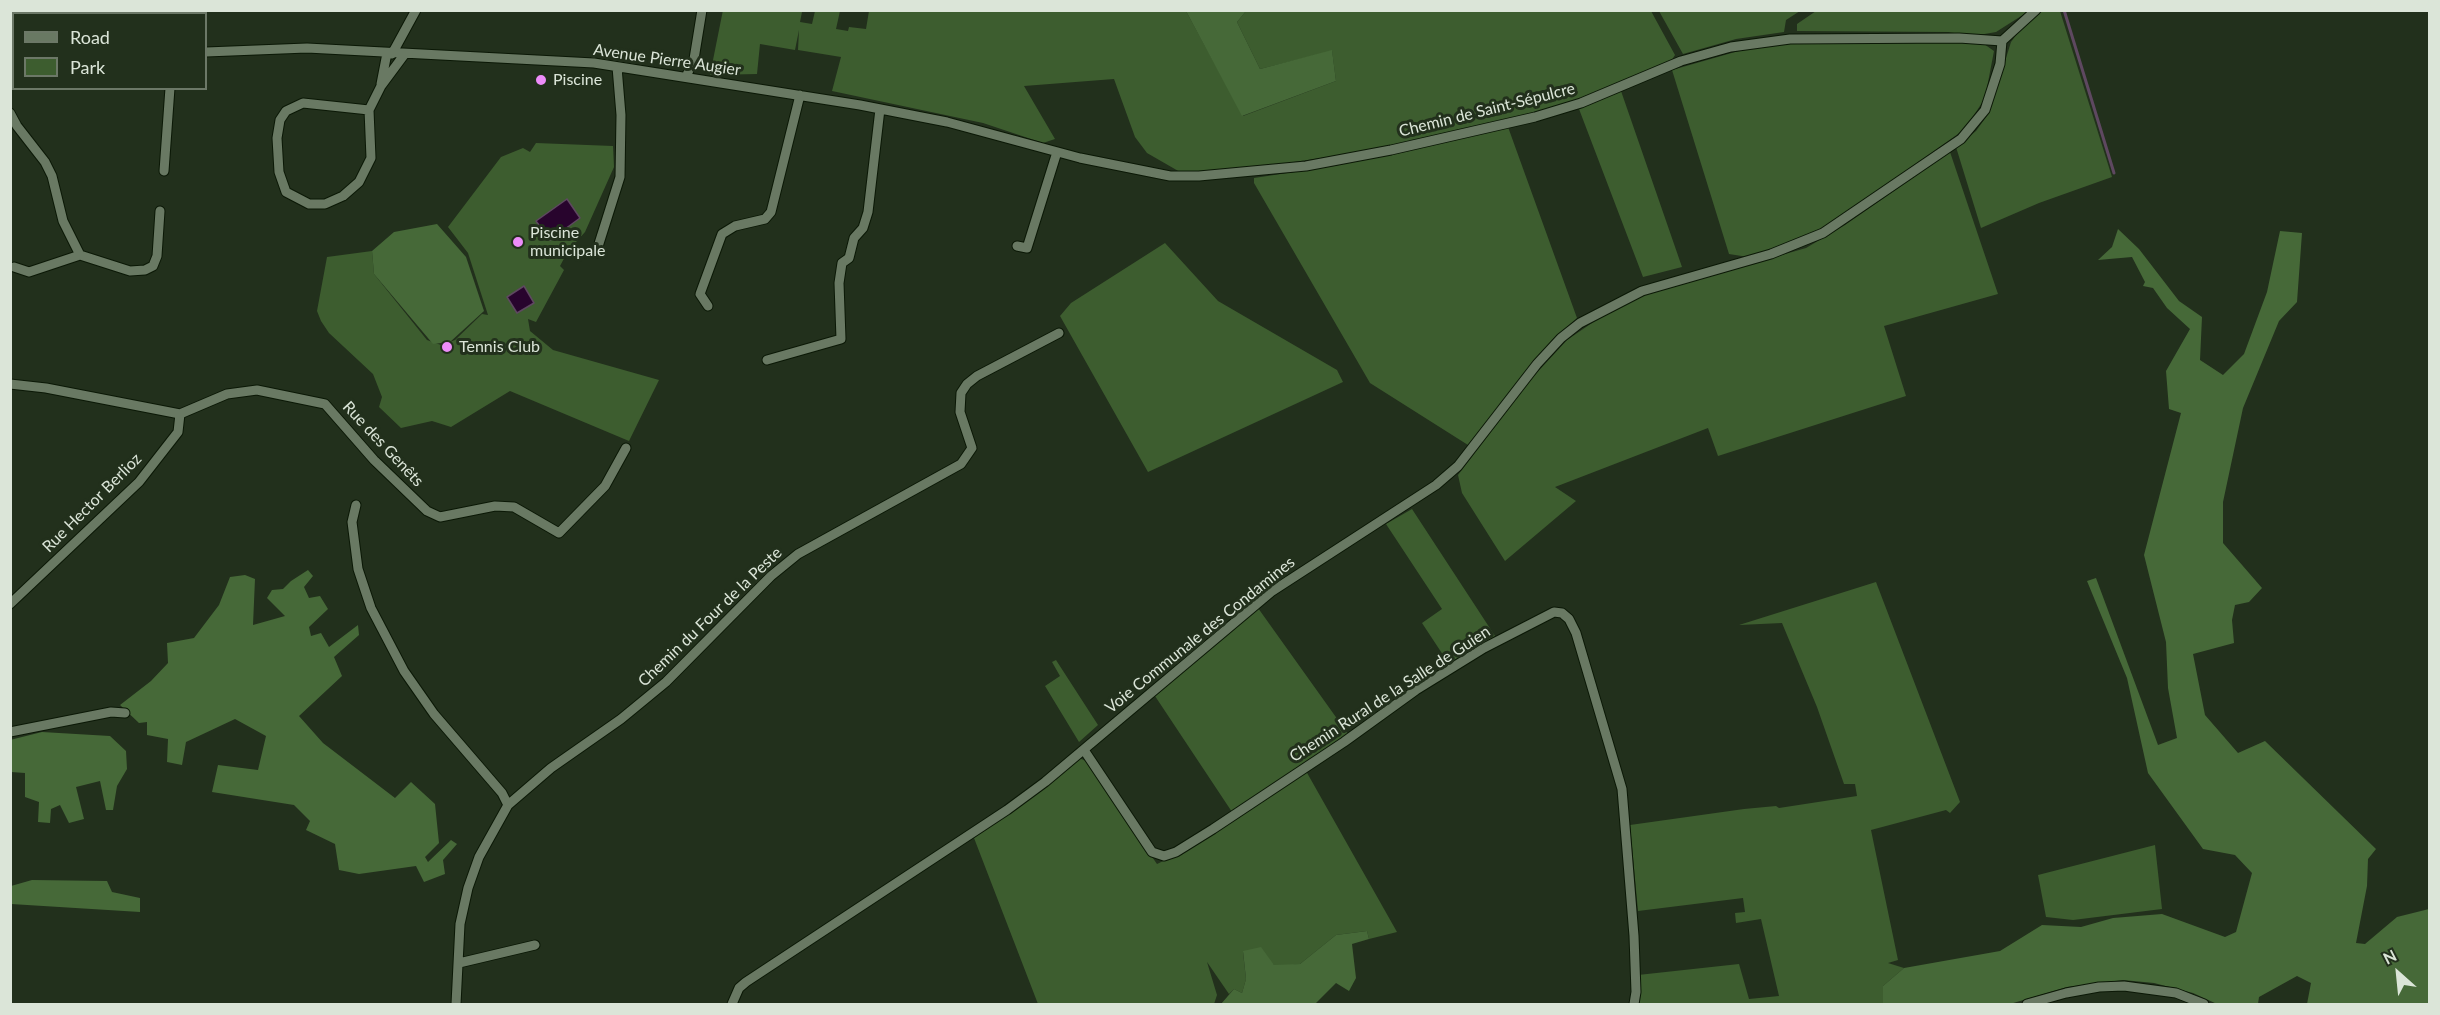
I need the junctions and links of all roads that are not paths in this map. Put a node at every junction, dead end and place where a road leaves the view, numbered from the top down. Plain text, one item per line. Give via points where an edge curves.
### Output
1 (416, 10) edge
2 (702, 10) edge
3 (2036, 10) edge
4 (2002, 41) junction
5 (207, 52) edge
6 (389, 53) junction
7 (404, 55) junction
8 (617, 67) junction
9 (686, 77) junction
10 (381, 86) junction
11 (170, 90) edge
12 (800, 95) junction
13 (880, 109) junction
14 (369, 110) junction
15 (10, 113) edge
16 (1057, 152) junction
17 (1116, 165) joint
18 (164, 171) dead end
19 (160, 211) dead end
20 (1017, 246) dead end
21 (596, 253) dead end
22 (80, 255) junction
23 (14, 267) dead end
24 (708, 306) dead end
25 (1059, 333) dead end
26 (767, 360) dead end
27 (10, 384) edge
28 (180, 414) junction
29 (626, 448) dead end
30 (356, 506) dead end
31 (10, 604) edge
32 (125, 712) dead end
33 (10, 732) edge
34 (1084, 750) junction
35 (508, 805) junction
36 (535, 945) dead end
37 (459, 963) junction
38 (456, 1005) edge
39 (732, 1005) edge
40 (1634, 1005) edge
41 (2027, 1005) edge
42 (2204, 1005) edge

1 - 6 street
2 - 9 street via 694,59
3 - 4 street
4 - 17 street, Chemin de Saint-Sépulcre via 1948,38 1766,42 1681,61 1581,103 1535,117 1380,152 1306,166 1221,175 1170,176
4 - 34 street, Voie Communale des Condamines via 2000,64 1985,110 1961,139 1823,233 1771,254 1642,291 1580,323 1537,364 1458,466 1436,485 1271,592
5 - 6 street, Avenue Pierre Augier via 296,48
6 - 7 street, Avenue Pierre Augier
6 - 10 street
7 - 8 street, Avenue Pierre Augier
7 - 10 street
8 - 9 street, Avenue Pierre Augier
8 - 21 street via 620,177
9 - 12 street, Avenue Pierre Augier
10 - 14 street
11 - 18 street
12 - 13 street, Avenue Pierre Augier
12 - 24 street via 771,212 765,219 735,226 722,234 700,294
13 - 16 street, Avenue Pierre Augier via 947,122
13 - 26 street via 868,212 863,228 854,238 849,258 842,263 841,339
14 - 14 street via 371,158 359,182 343,196 325,204 309,204 286,192 279,172 277,138 279,120 286,111 303,103
15 - 22 street via 52,176 63,221
16 - 17 street, Avenue Pierre Augier
16 - 20 street via 1027,248
19 - 22 street via 153,266 130,271
22 - 23 street via 29,272
25 - 35 street, Chemin du Four de la Peste via 967,384 961,393 960,412 972,448 961,464 798,554 666,682
27 - 28 street
28 - 29 street, Rue des Genêts via 227,394 257,390 326,404 374,460 427,511 440,517 495,506 514,507 559,533 605,486
28 - 31 street, Rue Hector Berlioz via 178,432 139,482
30 - 35 street via 352,522 358,569 371,608 404,670 434,714
32 - 33 street
34 - 39 street, Voie Communale des Condamines via 1011,808 746,982
34 - 40 street, Chemin Rural de la Salle de Guien via 1152,852 1164,856 1214,829 1416,690 1485,648 1554,612 1562,613 1576,633 1622,789 1634,936
35 - 37 street, Chemin du Four de la Peste via 479,857 468,888 460,924
36 - 37 street
37 - 38 street, Chemin du Four de la Peste
41 - 42 street via 2088,989 2124,986 2176,993

